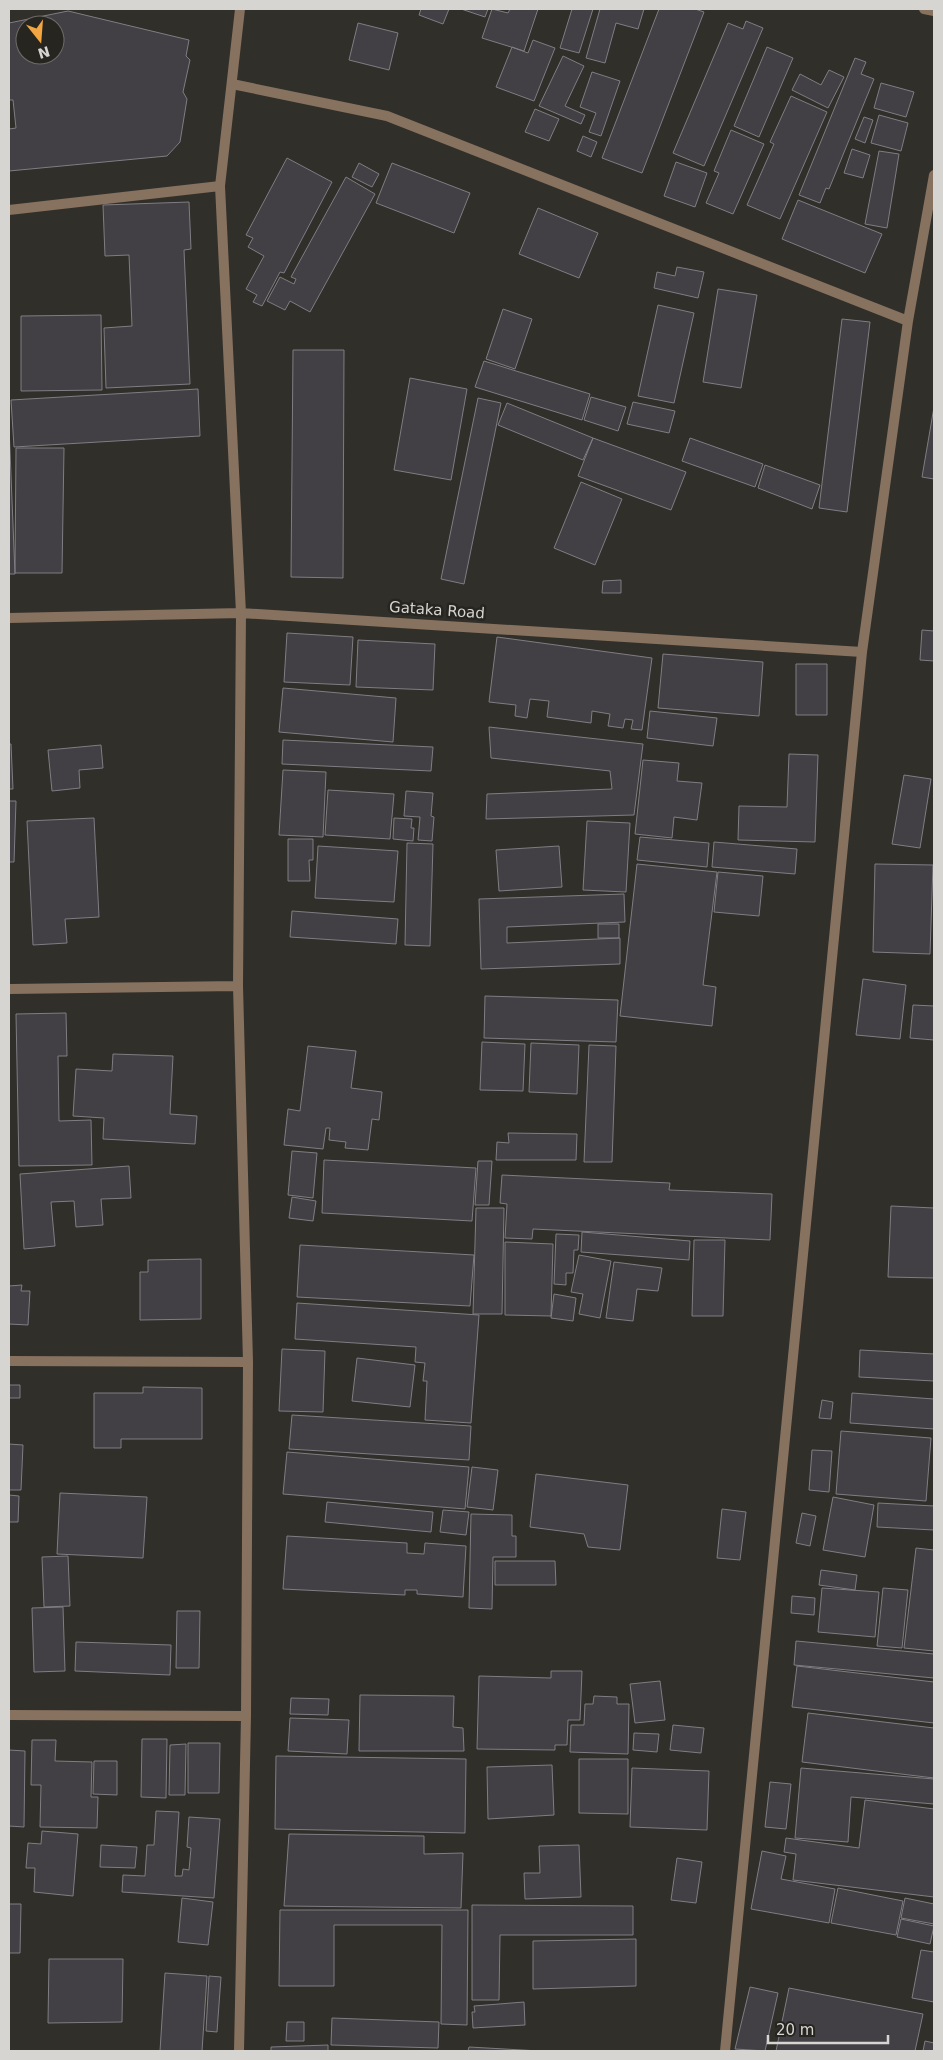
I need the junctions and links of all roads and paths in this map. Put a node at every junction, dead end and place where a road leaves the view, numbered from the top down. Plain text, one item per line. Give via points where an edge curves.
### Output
1 (240, 9) edge
2 (924, 9) edge
3 (934, 11) edge
4 (232, 84) junction
5 (934, 175) edge
6 (220, 186) junction
7 (9, 210) edge
8 (908, 320) junction
9 (241, 613) junction
10 (9, 618) edge
11 (862, 652) junction
12 (238, 986) junction
13 (9, 988) edge
14 (9, 1361) edge
15 (248, 1362) junction
16 (9, 1714) edge
17 (246, 1716) junction
18 (238, 2051) edge
19 (725, 2051) edge

1 - 4 street
2 - 3 street
4 - 6 street
4 - 8 street via 386,116
5 - 8 street
6 - 7 street
6 - 9 street
8 - 11 street
9 - 10 street, Gataka Road
9 - 11 street, Gataka Road
9 - 12 street
11 - 19 street
12 - 13 street
12 - 15 street
14 - 15 street
15 - 17 street
16 - 17 street
17 - 18 street

